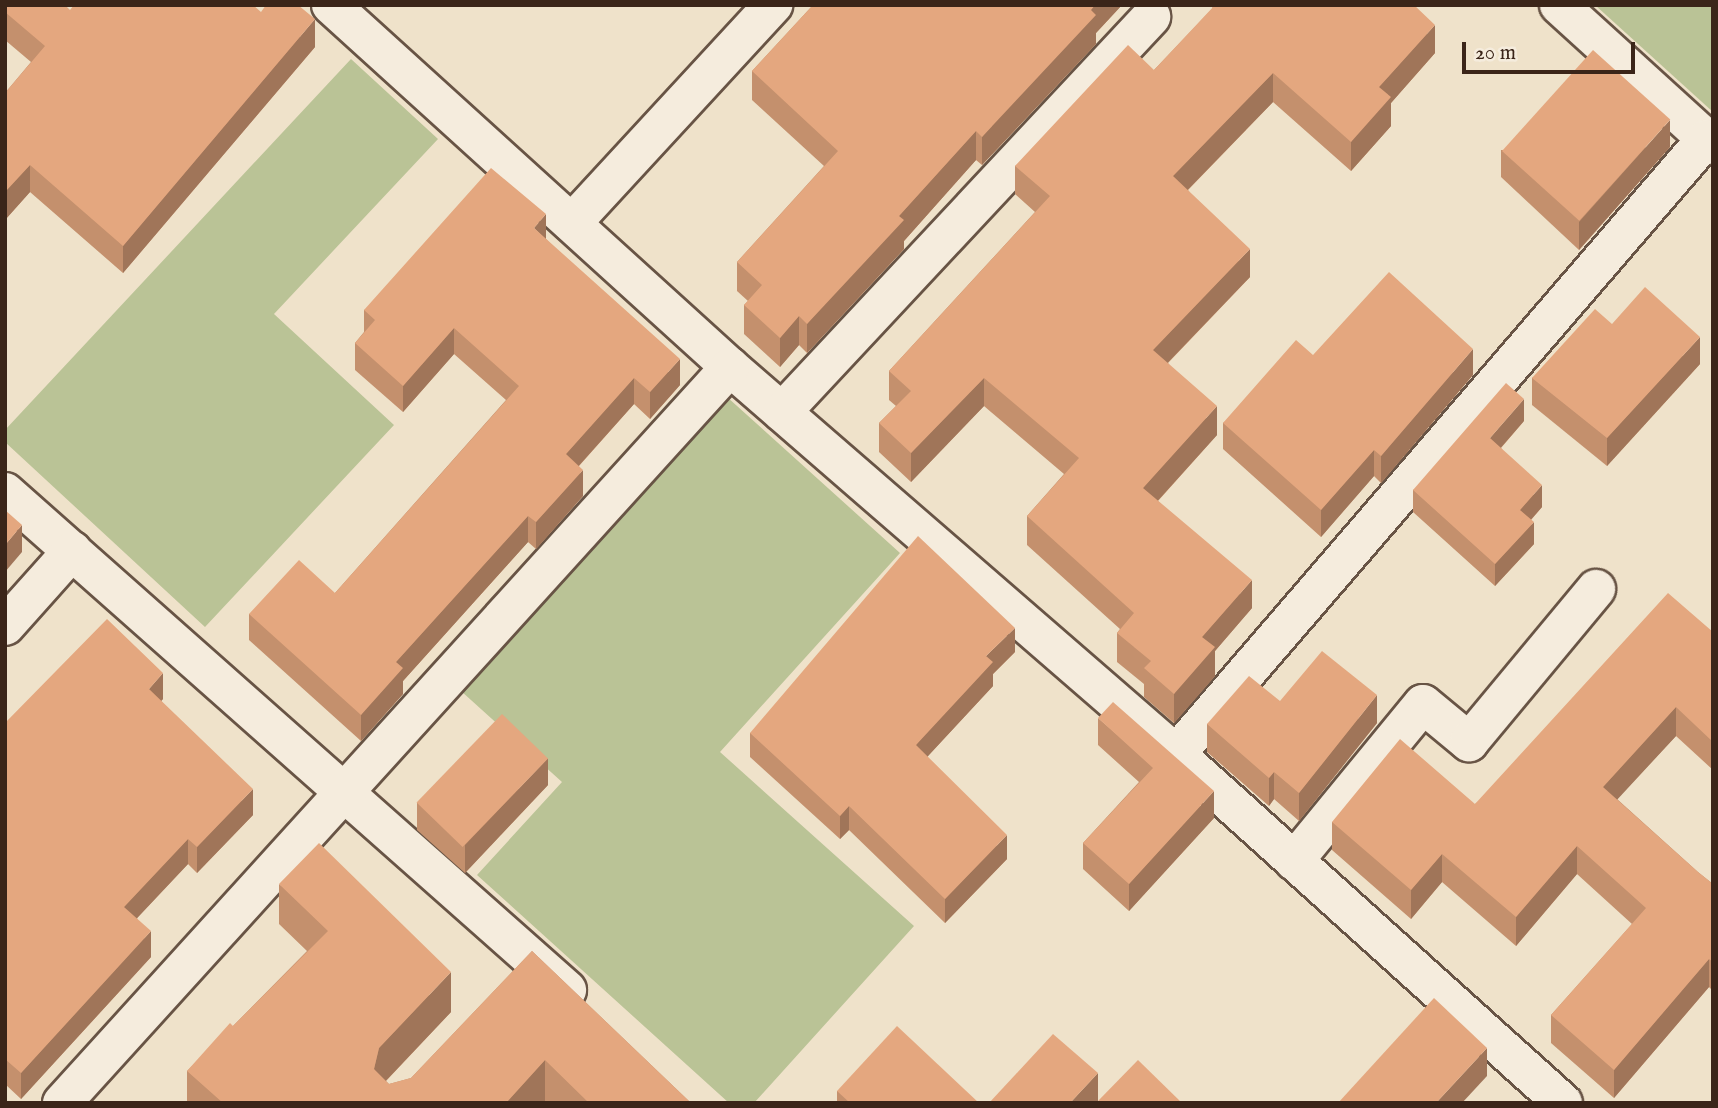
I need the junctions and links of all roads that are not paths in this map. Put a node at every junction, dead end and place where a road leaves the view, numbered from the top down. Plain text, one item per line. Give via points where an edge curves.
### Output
1 (331, 5) edge
2 (773, 5) edge
3 (1559, 5) edge
4 (1151, 17) dead end
5 (1709, 142) edge
6 (572, 223) junction
7 (730, 367) junction
8 (782, 412) junction
9 (5, 492) edge
10 (72, 551) junction
11 (1596, 590) dead end
12 (5, 626) edge
13 (1176, 754) junction
14 (344, 795) junction
15 (1294, 861) junction
16 (532, 959) junction
17 (505, 988) edge
18 (592, 1013) edge
19 (1553, 1099) edge
20 (62, 1103) edge

1 - 6 street
2 - 6 street
3 - 5 street
4 - 8 street
5 - 13 street
6 - 7 street
7 - 8 street
7 - 14 street
8 - 13 street
9 - 10 street
10 - 12 street
10 - 14 street
11 - 15 street via 1469,743 1423,704
13 - 15 street
14 - 16 street
14 - 20 street
15 - 19 street
16 - 17 street
16 - 18 street

